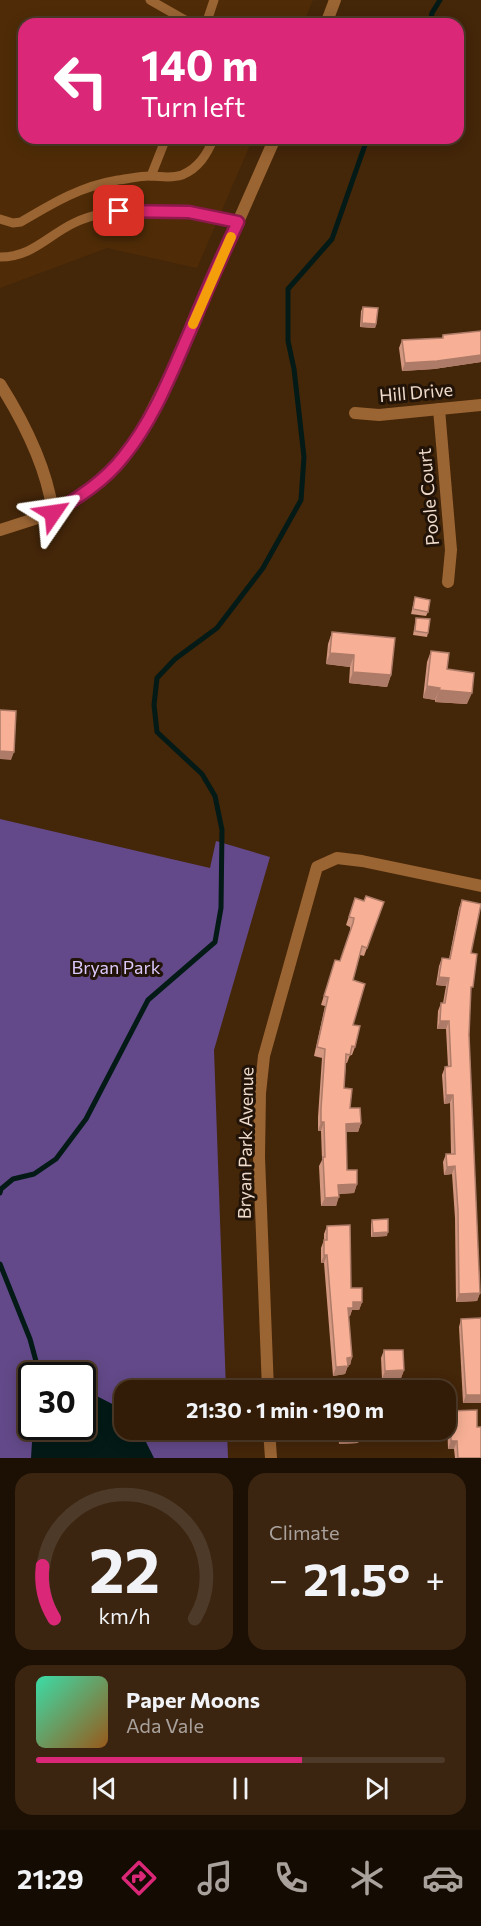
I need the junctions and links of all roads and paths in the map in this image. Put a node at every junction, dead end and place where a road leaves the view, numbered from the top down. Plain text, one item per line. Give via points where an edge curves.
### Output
1 (150, 0) edge
2 (214, 0) edge
3 (335, 0) edge
4 (182, 18) edge
5 (208, 18) edge
6 (328, 18) edge
7 (164, 144) edge
8 (212, 144) edge
9 (272, 144) edge
10 (151, 176) junction
11 (0, 219) edge
12 (238, 222) junction
13 (0, 257) edge
14 (0, 384) edge
15 (481, 405) edge
16 (439, 409) junction
17 (355, 413) dead end
18 (53, 513) junction
19 (0, 530) edge
20 (448, 582) dead end
21 (481, 886) edge
22 (268, 1380) edge
23 (270, 1440) edge
24 (271, 1458) edge

1 - 4 lane
2 - 5 lane
3 - 6 street
7 - 10 lane
8 - 10 lane via 196,166 182,175
9 - 12 street
10 - 11 lane via 114,180 70,193 21,222
12 - 13 lane via 189,212 119,211 74,223 30,251
12 - 18 street via 155,409 140,434 99,482
14 - 18 street via 31,443
15 - 16 street, Hill Drive
16 - 17 street, Hill Drive via 379,415
16 - 20 street, Poole Court via 452,550
18 - 19 street
21 - 22 street, Bryan Park Avenue via 337,858 317,867 264,1056 260,1093
23 - 24 street

